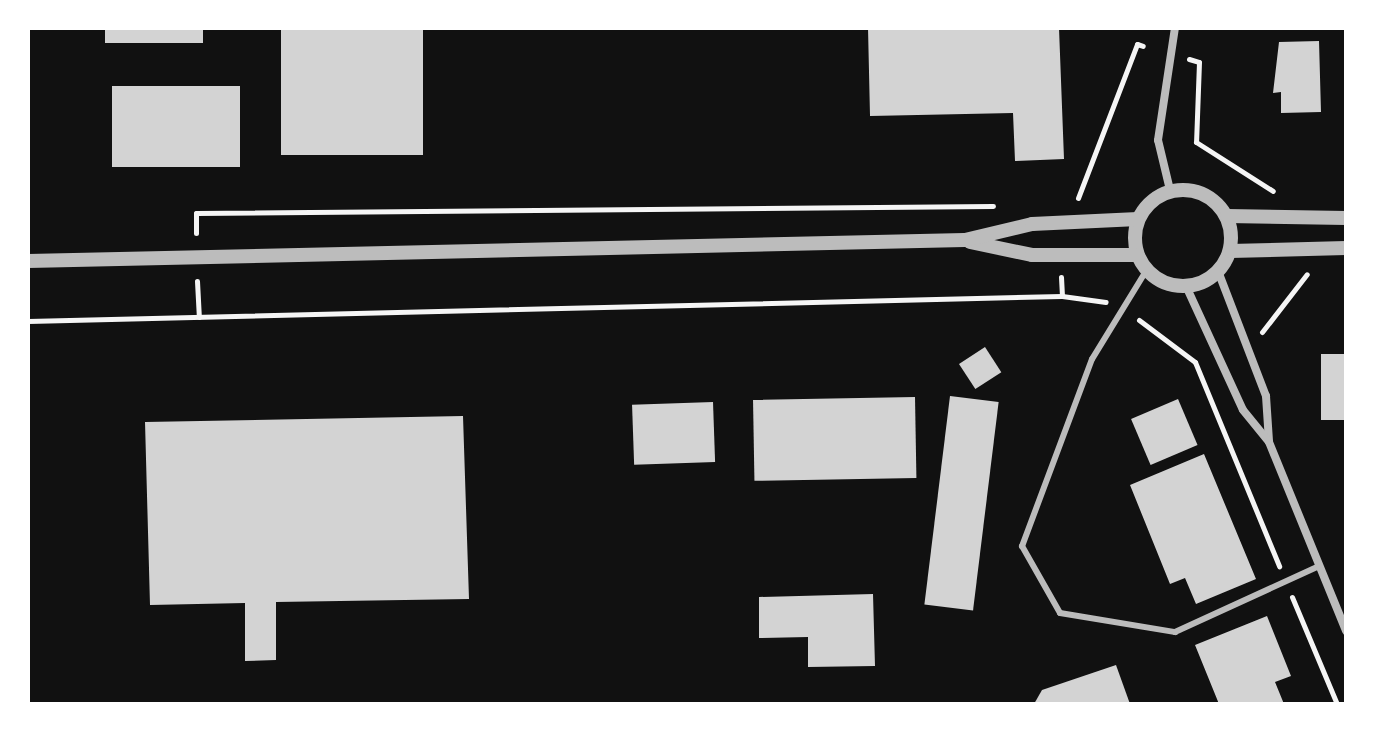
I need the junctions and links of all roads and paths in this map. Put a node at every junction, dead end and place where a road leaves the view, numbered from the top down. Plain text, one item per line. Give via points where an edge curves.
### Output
1 (1175, 28) edge
2 (1143, 46) dead end
3 (1187, 58) dead end
4 (1170, 190) junction
5 (1279, 195) dead end
6 (1012, 205) dead end
7 (1067, 205) dead end
8 (1227, 216) junction
9 (1346, 218) edge
10 (1138, 219) junction
11 (196, 233) dead end
12 (965, 240) junction
13 (1346, 248) edge
14 (1230, 251) junction
15 (1136, 255) junction
16 (28, 261) edge
17 (1310, 264) dead end
18 (1146, 271) junction
19 (1218, 271) junction
20 (197, 280) dead end
21 (1186, 286) junction
22 (1122, 310) junction
23 (199, 317) junction
24 (28, 321) edge
25 (1258, 334) dead end
26 (1269, 442) junction
27 (1319, 566) junction
28 (1285, 582) junction
29 (1343, 616) edge
30 (1346, 631) edge
31 (1337, 704) edge

1 - 4 street via 1158,140
2 - 7 path via 1137,44 1076,205
3 - 5 path via 1199,62 1196,142
4 - 8 street via 1193,190
4 - 10 street
6 - 11 path via 196,213
8 - 9 street
8 - 14 street
10 - 12 street via 1032,224
10 - 15 street
12 - 15 street via 1032,255
12 - 16 street
13 - 14 street
14 - 19 street
15 - 18 street
17 - 25 path
18 - 21 street via 1168,285
18 - 22 lane
19 - 21 street
19 - 26 street via 1266,396
20 - 23 path
21 - 26 street via 1243,410
22 - 23 path via 1098,298 1062,296
22 - 28 path via 1195,362
22 - 28 lane via 1092,359 1022,546 1060,613 1175,632
23 - 24 path
26 - 27 street
27 - 28 lane
27 - 29 street
28 - 31 path
29 - 30 street

